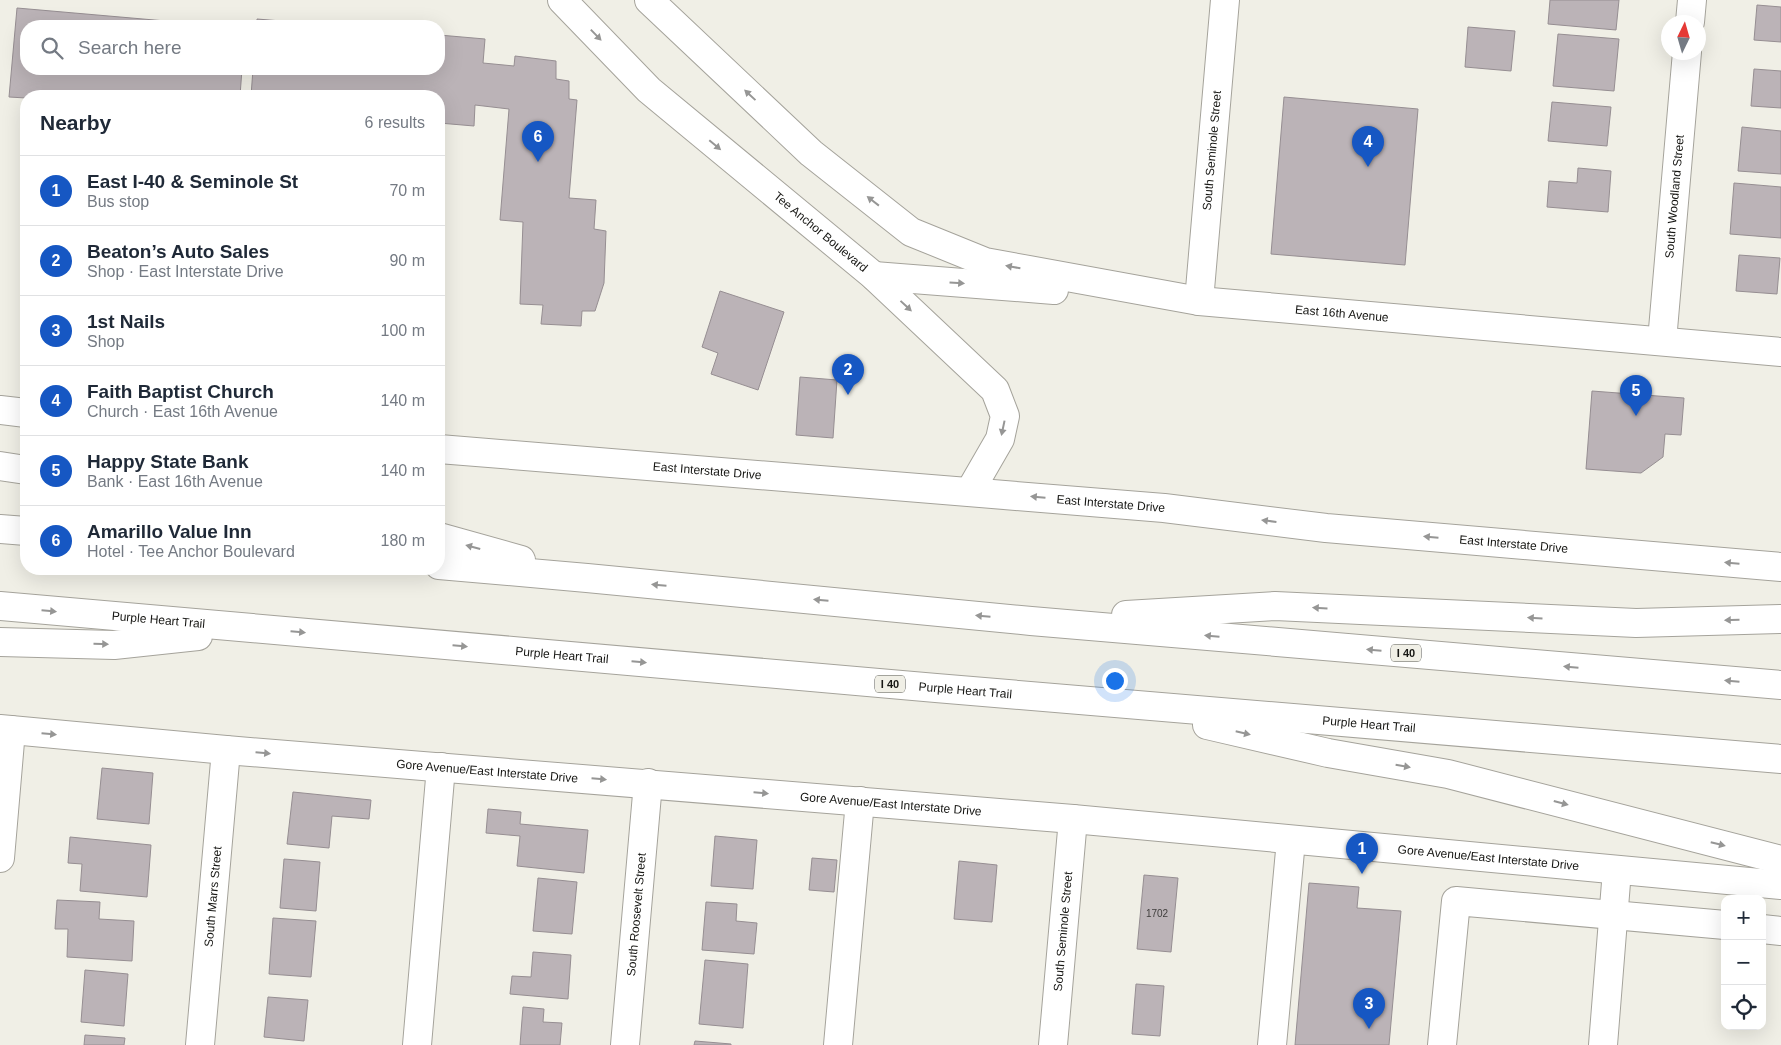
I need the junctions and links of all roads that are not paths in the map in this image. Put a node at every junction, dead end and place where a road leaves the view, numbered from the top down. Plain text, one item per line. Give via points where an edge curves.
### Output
1 (562, 0) edge
2 (649, 0) edge
3 (1225, 0) edge
4 (1692, 0) edge
5 (1691, 15) edge
6 (1686, 60) edge
7 (874, 276) junction
8 (1199, 301) junction
9 (1662, 341) junction
10 (1781, 352) edge
11 (0, 410) edge
12 (20, 412) edge
13 (445, 449) edge
14 (0, 466) edge
15 (20, 469) edge
16 (970, 491) junction
17 (0, 529) edge
18 (20, 531) edge
19 (445, 539) edge
20 (445, 566) edge
21 (1781, 567) edge
22 (587, 578) junction
23 (0, 606) edge
24 (1781, 619) edge
25 (1031, 621) junction
26 (263, 629) junction
27 (0, 642) edge
28 (1781, 685) edge
29 (1110, 703) junction
30 (6, 730) edge
31 (226, 750) junction
32 (1781, 759) edge
33 (441, 767) junction
34 (648, 783) junction
35 (860, 801) junction
36 (1073, 819) junction
37 (1291, 840) junction
38 (0, 858) edge
39 (1781, 860) edge
40 (1618, 870) junction
41 (1781, 884) edge
42 (1614, 915) junction
43 (1721, 925) edge
44 (1766, 929) edge
45 (1781, 931) edge
46 (200, 1045) edge
47 (417, 1045) edge
48 (625, 1045) edge
49 (838, 1045) edge
50 (1054, 1045) edge
51 (1272, 1045) edge
52 (1442, 1045) edge
53 (1603, 1045) edge

1 -> 7 main road, Tee Anchor Boulevard via 650,90
8 -> 2 main road, East 16th Avenue via 985,262 911,232 811,153
3 - 8 main road, South Seminole Street
4 - 5 main road
6 - 9 main road, South Woodland Street
7 -> 8 main road
7 -> 16 main road, Tee Anchor Boulevard via 995,390 1006,416 1000,439
8 - 9 main road, East 16th Avenue
9 - 10 main road, East 16th Avenue
11 - 12 main road
13 - 16 main road, East Interstate Drive
14 - 15 main road
21 -> 16 main road, East Interstate Drive via 1326,528 1164,508
17 - 18 main road
22 -> 19 main road
20 - 22 main road, I 40
25 -> 22 main road, I 40
23 -> 26 main road, Purple Heart Trail / I 40
24 -> 25 main road via 1636,622 1276,606
28 -> 25 main road, I 40
27 -> 26 main road via 114,645
26 -> 29 main road, Purple Heart Trail / I 40
29 - 32 main road, Purple Heart Trail / I 40
29 -> 39 main road via 1328,753 1448,774
30 -> 31 main road, Gore Avenue/East Interstate Drive
30 - 38 main road
31 -> 33 main road, Gore Avenue/East Interstate Drive
31 - 46 main road, South Marrs Street
33 -> 34 main road, Gore Avenue/East Interstate Drive
33 - 47 main road
34 -> 35 main road, Gore Avenue/East Interstate Drive
34 - 48 main road, South Roosevelt Street
35 - 36 main road, Gore Avenue/East Interstate Drive
35 - 49 main road
36 - 37 main road, Gore Avenue/East Interstate Drive
36 - 50 main road, South Seminole Street
37 - 40 main road, Gore Avenue/East Interstate Drive
37 - 51 main road
40 - 41 main road, Gore Avenue/East Interstate Drive
40 - 42 main road
42 - 43 main road
42 - 52 main road via 1456,901
42 - 53 main road
44 - 45 main road

